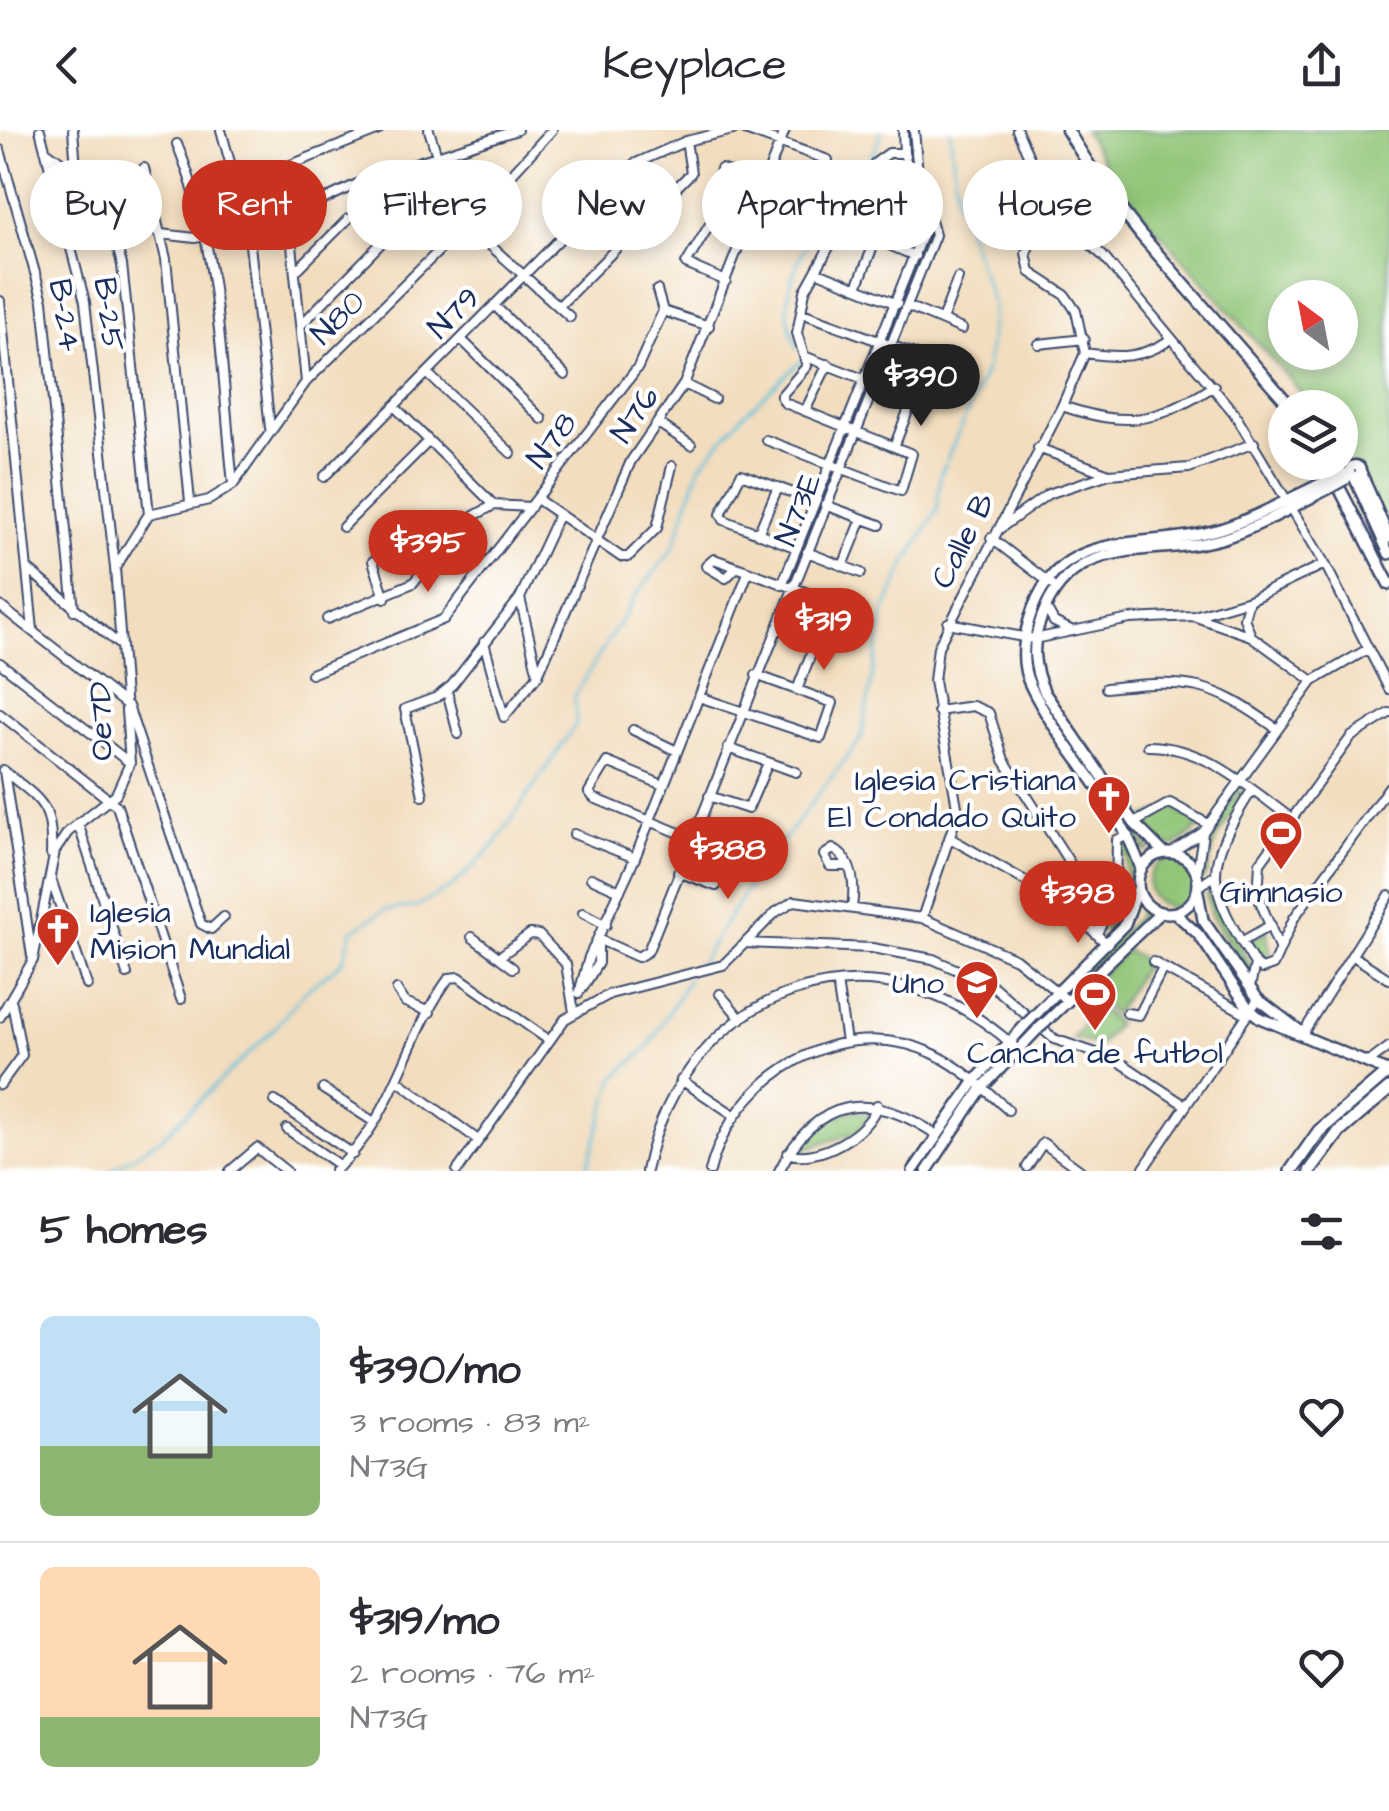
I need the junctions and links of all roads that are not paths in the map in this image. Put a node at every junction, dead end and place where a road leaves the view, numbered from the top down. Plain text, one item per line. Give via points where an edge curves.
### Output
1 (40, 130) edge
2 (73, 130) edge
3 (221, 130) edge
4 (379, 130) edge
5 (429, 130) edge
6 (517, 130) edge
7 (552, 130) edge
8 (784, 130) edge
9 (903, 130) edge
10 (914, 130) edge
11 (1017, 130) edge
12 (1068, 130) edge
13 (726, 131) edge
14 (750, 131) edge
15 (686, 141) junction
16 (780, 143) junction
17 (177, 144) dead end
18 (0, 150) edge
19 (45, 150) junction
20 (904, 153) junction
21 (437, 156) junction
22 (62, 160) edge
23 (75, 160) edge
24 (184, 160) edge
25 (231, 160) edge
26 (305, 160) edge
27 (438, 160) edge
28 (774, 160) edge
29 (828, 160) dead end
30 (879, 160) edge
31 (907, 160) edge
32 (917, 160) edge
33 (1030, 160) edge
34 (522, 163) edge
35 (327, 198) edge
36 (347, 220) edge
37 (702, 236) edge
38 (162, 243) edge
39 (118, 250) edge
40 (208, 250) edge
41 (251, 250) edge
42 (293, 250) edge
43 (377, 250) edge
44 (440, 250) edge
45 (498, 250) edge
46 (739, 250) edge
47 (828, 250) edge
48 (872, 250) edge
49 (901, 250) edge
50 (917, 250) edge
51 (928, 250) edge
52 (1030, 250) edge
53 (1096, 250) edge
54 (915, 256) junction
55 (295, 272) junction
56 (818, 272) junction
57 (525, 274) junction
58 (958, 278) dead end
59 (726, 281) junction
60 (857, 287) junction
61 (657, 290) dead end
62 (0, 301) edge
63 (902, 305) junction
64 (495, 306) junction
65 (560, 306) junction
66 (664, 311) junction
67 (802, 312) junction
68 (570, 317) dead end
69 (942, 320) junction
70 (302, 325) junction
71 (709, 326) junction
72 (962, 329) dead end
73 (1084, 339) junction
74 (1171, 339) junction
75 (462, 340) junction
76 (1038, 344) dead end
77 (886, 345) junction
78 (1085, 352) junction
79 (804, 356) junction
80 (936, 362) dead end
81 (828, 364) junction
82 (427, 373) junction
83 (565, 375) dead end
84 (866, 380) junction
85 (306, 382) junction
86 (877, 382) junction
87 (684, 384) junction
88 (1214, 386) junction
89 (1276, 390) edge
90 (913, 398) junction
91 (714, 399) dead end
92 (924, 402) dead end
93 (394, 406) junction
94 (1062, 406) junction
95 (805, 411) junction
96 (542, 419) dead end
97 (658, 422) junction
98 (270, 428) junction
99 (846, 429) junction
100 (857, 432) junction
101 (766, 440) dead end
102 (429, 441) junction
103 (1254, 443) junction
104 (691, 446) dead end
105 (894, 447) junction
106 (1038, 448) junction
107 (511, 454) dead end
108 (1081, 465) junction
109 (672, 466) dead end
110 (835, 468) junction
111 (1108, 474) junction
112 (324, 477) dead end
113 (1335, 480) edge
114 (1080, 482) junction
115 (233, 485) junction
116 (778, 487) junction
117 (190, 502) junction
118 (534, 503) junction
119 (820, 503) junction
120 (1290, 503) junction
121 (494, 504) junction
122 (149, 514) junction
123 (558, 514) junction
124 (862, 519) junction
125 (1379, 524) junction
126 (880, 525) dead end
127 (343, 527) dead end
128 (758, 534) junction
129 (412, 535) dead end
130 (992, 535) junction
131 (1389, 538) edge
132 (597, 540) junction
133 (796, 548) junction
134 (807, 552) junction
135 (1389, 554) edge
136 (373, 562) dead end
137 (1325, 564) junction
138 (843, 566) junction
139 (115, 568) junction
140 (736, 568) dead end
141 (28, 570) junction
142 (424, 573) junction
143 (748, 573) junction
144 (861, 574) dead end
145 (1051, 583) junction
146 (1389, 584) edge
147 (782, 585) junction
148 (793, 589) junction
149 (384, 598) junction
150 (520, 598) junction
151 (1250, 600) junction
152 (841, 605) dead end
153 (0, 606) edge
154 (1045, 607) junction
155 (74, 610) junction
156 (1194, 616) junction
157 (328, 618) dead end
158 (948, 623) junction
159 (777, 628) junction
160 (33, 630) junction
161 (1076, 632) junction
162 (1252, 636) junction
163 (1028, 639) junction
164 (816, 641) junction
165 (484, 642) junction
166 (122, 647) junction
167 (835, 647) dead end
168 (1368, 650) junction
169 (0, 662) edge
170 (310, 674) dead end
171 (538, 675) junction
172 (756, 675) junction
173 (1313, 681) junction
174 (1106, 688) dead end
175 (1389, 689) edge
176 (796, 690) junction
177 (448, 691) junction
178 (699, 697) junction
179 (128, 706) junction
180 (938, 711) junction
181 (741, 712) junction
182 (1389, 712) edge
183 (0, 714) edge
184 (1277, 728) junction
185 (634, 730) dead end
186 (458, 734) dead end
187 (1148, 746) dead end
188 (728, 748) junction
189 (677, 751) junction
190 (130, 762) junction
191 (768, 763) junction
192 (2, 770) edge
193 (796, 772) dead end
194 (1239, 780) junction
195 (663, 785) junction
196 (1389, 787) edge
197 (1252, 790) junction
198 (423, 796) dead end
199 (708, 796) junction
200 (110, 800) junction
201 (1292, 819) junction
202 (650, 821) junction
203 (78, 823) junction
204 (1134, 823) junction
205 (1206, 828) junction
206 (574, 834) dead end
207 (1128, 835) junction
208 (692, 837) junction
209 (950, 838) junction
210 (1168, 853) junction
211 (635, 858) junction
212 (51, 859) junction
213 (846, 866) dead end
214 (1141, 869) junction
215 (48, 871) junction
216 (678, 872) junction
217 (1197, 873) junction
218 (1214, 876) junction
219 (591, 878) dead end
220 (1138, 889) junction
221 (1198, 889) junction
222 (620, 892) junction
223 (1389, 896) edge
224 (1062, 902) junction
225 (852, 908) junction
226 (583, 913) dead end
227 (1160, 913) junction
228 (1175, 913) junction
229 (1267, 913) junction
230 (224, 917) dead end
231 (922, 918) junction
232 (1294, 918) junction
233 (1271, 924) junction
234 (606, 926) junction
235 (1097, 934) junction
236 (472, 937) dead end
237 (1209, 939) junction
238 (1241, 942) junction
239 (599, 943) junction
240 (746, 943) junction
241 (1108, 944) junction
242 (1280, 948) junction
243 (1353, 956) junction
244 (499, 957) junction
245 (32, 960) junction
246 (1153, 962) dead end
247 (1255, 964) junction
248 (1228, 966) junction
249 (512, 968) dead end
250 (1164, 968) junction
251 (128, 974) dead end
252 (1389, 978) edge
253 (838, 982) junction
254 (87, 985) dead end
255 (1250, 987) junction
256 (398, 990) dead end
257 (720, 994) dead end
258 (1063, 996) junction
259 (576, 997) junction
260 (1258, 999) junction
261 (181, 1000) dead end
262 (12, 1002) junction
263 (1247, 1011) junction
264 (430, 1012) junction
265 (574, 1012) junction
266 (1127, 1014) dead end
267 (0, 1017) edge
268 (741, 1019) junction
269 (1303, 1033) junction
270 (547, 1039) junction
271 (846, 1042) junction
272 (1013, 1046) junction
273 (1389, 1047) edge
274 (1369, 1062) junction
275 (1389, 1072) edge
276 (397, 1080) junction
277 (681, 1080) junction
278 (0, 1085) edge
279 (978, 1085) junction
280 (323, 1088) dead end
281 (1389, 1089) edge
282 (274, 1101) dead end
283 (878, 1104) junction
284 (1186, 1106) junction
285 (1008, 1110) dead end
286 (734, 1115) junction
287 (374, 1122) junction
288 (287, 1129) dead end
289 (938, 1135) junction
290 (478, 1140) junction
291 (788, 1153) junction
292 (353, 1154) junction
293 (337, 1168) edge
294 (1027, 1168) dead end
295 (230, 1171) edge
296 (286, 1171) edge
297 (457, 1171) edge
298 (646, 1171) edge
299 (710, 1171) edge
300 (779, 1171) edge
301 (913, 1171) edge
302 (926, 1171) edge
303 (1081, 1171) edge
304 (1142, 1171) edge
305 (1291, 1171) edge
306 (1310, 1171) edge

1 - 19 street, B-25
2 - 23 street
3 - 25 street
4 - 26 street
5 - 21 street
6 - 21 street
7 - 34 street, N80
8 - 16 street, N76
9 - 20 street, N73E
10 - 32 street, N73E
11 - 33 street
12 - 89 main road via 1141,235
13 - 15 street, N79
14 - 16 street
15 - 57 street, N79 via 634,164
15 - 65 street via 691,174
16 - 28 street, N76
16 - 29 street
17 - 24 street
18 - 155 street, B-24 via 43,301
19 - 22 street
19 - 139 street, B-25 via 83,288
20 - 30 street
20 - 31 street, N73E
21 - 27 street
21 - 35 street
36 - 55 street
37 - 59 street via 688,268
38 - 117 street
39 - 122 street
40 - 115 street
41 - 98 street
42 - 55 street
43 - 70 street
44 - 85 street, N80
45 - 57 street
46 - 59 street, N76
47 - 56 street
48 - 60 street
49 - 54 street
50 - 54 street, N73E
51 - 63 street, N73E
52 - 73 street, Calle B via 1027,262 1044,284 1065,295
53 - 74 street
54 - 63 street, N73E
55 - 70 street
56 - 60 street
56 - 67 street
57 - 64 street, N79
57 - 65 street
58 - 69 street
59 - 71 street, N76
60 - 63 street
61 - 66 street
62 - 141 street
63 - 69 street
63 - 77 street, N73E
64 - 75 street, N79
64 - 83 street
65 - 68 street
66 - 71 street
66 - 118 street, N78 via 645,358
67 - 77 street
67 - 79 street via 797,333
69 - 72 street
70 - 85 street
71 - 87 street, N76
73 - 76 street
73 - 78 street, Calle B
74 - 78 street via 1135,356
74 - 88 street
75 - 82 street, N79
75 - 96 street
77 - 80 street
77 - 84 street, N73E
77 - 86 street, N73E
78 - 94 street, Calle B
79 - 81 street
79 - 95 street via 806,368 782,392 782,401
81 - 84 street
81 - 95 street
82 - 93 street, N79
82 - 107 street
84 - 99 street, N73E
85 - 98 street, N80
86 - 90 street
86 - 100 street, N73E
87 - 91 street
87 - 97 street, N76
88 - 94 street via 1150,418 1098,418
88 - 103 street
90 - 92 street
90 - 105 street
93 - 102 street
93 - 112 street, N79
94 - 106 street, Calle B
95 - 99 street
97 - 104 street
97 - 132 street, N76 via 630,461
98 - 115 street, N80
99 - 100 street
99 - 110 street, N73E
100 - 105 street
100 - 110 street, N73E
101 - 110 street
102 - 121 street
102 - 127 street
103 - 111 street via 1190,468
103 - 120 street
105 - 110 street via 912,454 901,490
106 - 108 street
106 - 130 street, Calle B
108 - 111 street
108 - 114 street
109 - 132 street via 657,528 644,544 624,557
110 - 119 street, N73E
111 - 114 street
113 - 146 main road
114 - 130 street via 1048,494
115 - 117 street via 218,497
116 - 119 street
116 - 128 street
116 - 128 street via 743,474 720,514
117 - 122 street
118 - 121 street
118 - 123 street
118 - 170 street, N78 via 444,619
119 - 124 street
119 - 133 street, N73E
119 - 134 street, N73E
120 - 125 street, bridge via 1351,475
120 - 137 street
120 - 145 street via 1190,536 1088,550
121 - 142 street via 461,523
122 - 139 street
123 - 132 street
123 - 150 street
124 - 126 street
124 - 138 street
125 - 131 street
125 - 135 street
128 - 133 street
129 - 142 street
130 - 145 street
130 - 158 street, Calle B
132 - 171 street, N76
133 - 147 street, N73E
134 - 138 street
134 - 148 street, N73E
136 - 149 street
137 - 151 street
137 - 168 street
138 - 144 street
139 - 166 street, Oe7D
140 - 143 street
141 - 155 street
141 - 160 street
142 - 149 street
143 - 147 street
143 - 178 street
145 - 154 street
145 - 163 street
147 - 148 street
148 - 152 street
148 - 159 street, N73E
149 - 157 street
150 - 165 street
150 - 171 street
151 - 156 street
151 - 162 street via 1244,618
153 - 160 street
154 - 161 street via 1054,622
154 - 163 street
155 - 166 street
156 - 161 street via 1130,619
156 - 162 street
158 - 163 street
158 - 180 street, Calle B via 935,664
159 - 164 street
159 - 172 street, N73E
160 - 179 street
161 - 163 street
162 - 173 street
163 - 204 street via 1045,693
163 - 207 street via 1027,680 1037,700
164 - 167 street
164 - 176 street
165 - 171 street, N76 via 500,715 506,716
165 - 177 street
166 - 179 street, Oe7D
168 - 173 street
168 - 175 street
169 - 190 street
172 - 176 street
172 - 181 street, N73E
173 - 184 street
174 - 184 street via 1204,685
176 - 181 street via 833,703 822,737
177 - 186 street
177 - 198 street via 405,709
178 - 181 street
178 - 189 street
179 - 190 street, Oe7D
179 - 230 street via 201,924 211,928
180 - 209 street, Calle B via 958,799
180 - 224 street via 973,706 989,714 1004,760 1073,868 1073,885
181 - 188 street, N73E
182 - 201 street via 1351,737
183 - 200 street
184 - 194 street
185 - 189 street
187 - 194 street via 1175,746
188 - 191 street
188 - 199 street, N73E
189 - 195 street
190 - 200 street, Oe7D
191 - 193 street
191 - 199 street via 750,807
192 - 212 street via 47,808
192 - 245 street
194 - 197 street
194 - 205 street
195 - 202 street
195 - 202 street via 606,762 588,792
196 - 232 street
197 - 201 street
197 - 218 street via 1220,840
199 - 208 street, N73E
200 - 203 street, Oe7D
200 - 261 street via 120,810
201 - 229 street via 1260,863 1256,879
202 - 208 street
202 - 211 street
203 - 212 street, Oe7D
203 - 251 street
204 - 205 street via 1178,803
204 - 210 street
205 - 210 street
205 - 217 street
206 - 211 street
207 - 214 street
207 - 235 street via 1117,840 1116,898
208 - 216 street, N73E
208 - 216 street via 739,856 716,886
209 - 224 street
209 - 231 street, Calle B
210 - 214 street
210 - 217 street via 1182,856
211 - 222 street
212 - 215 street, Oe7D
213 - 225 street via 855,883
214 - 220 street
215 - 245 street, Oe7D
215 - 254 street
216 - 239 street, N73E via 643,956
217 - 221 street
218 - 221 street
218 - 238 street via 1219,906
219 - 222 street
220 - 227 street
220 - 241 street via 1125,924
221 - 228 street
221 - 237 street
222 - 234 street
223 - 243 street
224 - 235 street
225 - 231 street
225 - 240 street via 794,901
226 - 234 street
227 - 228 street
227 - 258 street
228 - 237 street
229 - 232 street
229 - 233 street
231 - 258 street via 1016,959
232 - 242 street
233 - 238 street
233 - 242 street
234 - 239 street
235 - 241 street
236 - 244 street
237 - 248 street
238 - 247 street
239 - 259 street via 598,964
240 - 265 street via 728,962 702,973 610,994
240 - 284 street via 872,948 933,959 993,986 1054,1039 1116,1060
241 - 258 street
242 - 247 street via 1272,965
243 - 252 street
243 - 269 street
244 - 249 street
244 - 259 street via 536,933 563,958
245 - 262 street
246 - 250 street
247 - 255 street
248 - 255 street
248 - 263 street
250 - 263 street
250 - 266 street via 1139,1015
253 - 268 street via 798,989
253 - 271 street
253 - 272 street via 935,993 978,1016
255 - 260 street
256 - 264 street via 405,1002
257 - 268 street
258 - 272 street via 1042,1026
258 - 272 street, bridge via 1026,1024
259 - 265 street
260 - 263 street
260 - 269 street
262 - 267 street
262 - 278 street via 22,1055
263 - 269 street
263 - 284 street
264 - 270 street via 447,980 459,977
264 - 276 street
265 - 270 street
268 - 277 street
269 - 274 street
270 - 290 street
271 - 279 street via 918,1048
271 - 286 street via 777,1071
272 - 279 street
273 - 274 street
274 - 275 street
275 - 305 main road via 1319,1131
276 - 287 street
276 - 290 street
277 - 286 street
277 - 298 street
279 - 285 street
279 - 289 street
279 - 302 street
280 - 287 street
281 - 306 main road via 1339,1132
282 - 292 street
283 - 289 street
283 - 291 street via 820,1120
283 - 291 street via 860,1135 801,1156
284 - 304 street
286 - 299 street
287 - 292 street
288 - 293 street
289 - 301 street
290 - 297 street
291 - 300 street
292 - 293 street
294 - 303 street via 1043,1143
295 - 296 street via 254,1148

